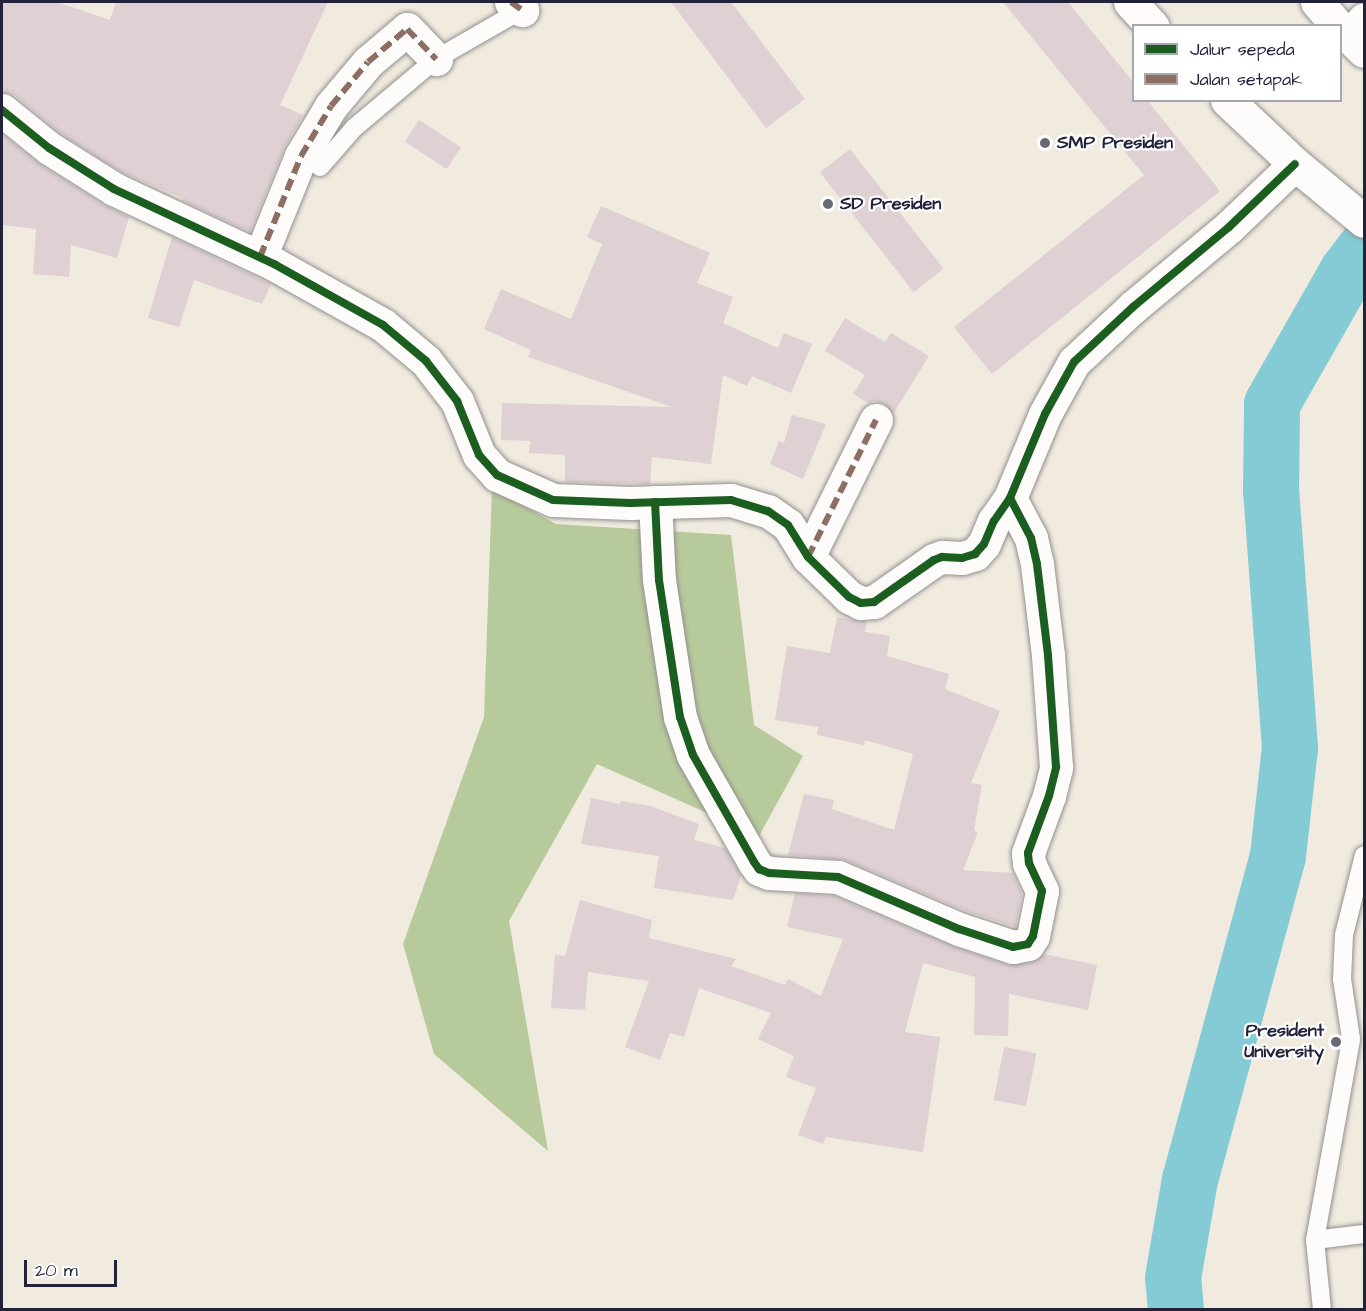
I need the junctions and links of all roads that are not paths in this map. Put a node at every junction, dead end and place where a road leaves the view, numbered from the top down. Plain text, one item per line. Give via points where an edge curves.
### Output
1 (1130, 2) edge
2 (1317, 2) edge
3 (523, 4) edge
4 (1150, 24) edge
5 (1342, 24) edge
6 (436, 59) junction
7 (1229, 102) edge
8 (2, 110) edge
9 (1296, 164) junction
10 (320, 167) dead end
11 (1365, 221) edge
12 (260, 257) junction
13 (876, 420) dead end
14 (1010, 498) junction
15 (655, 502) junction
16 (808, 557) junction
17 (1365, 855) edge
18 (1358, 1043) edge
19 (1365, 1234) edge
20 (1315, 1240) junction
21 (1322, 1310) edge

1 - 4 street
2 - 5 street
3 - 6 lane
6 - 10 lane via 354,129
6 - 12 street via 407,29 368,62 331,106 301,156
7 - 9 street
8 - 12 street via 49,148 114,189
9 - 11 street
9 - 14 street via 1074,362 1045,414
12 - 15 street via 382,325 426,361 457,401 479,455 497,475 553,500
13 - 16 street
14 - 15 street via 1031,538 1037,564 1056,767 1028,853 1042,891 1033,936 1028,944 1013,947 838,877 769,873 753,862 693,754 680,717 659,579
14 - 16 street via 975,554 934,560 874,602 861,603 849,597
15 - 16 street via 731,500 768,511 788,525
17 - 18 lane via 1344,935 1342,979
18 - 20 lane
19 - 20 lane
20 - 21 lane

